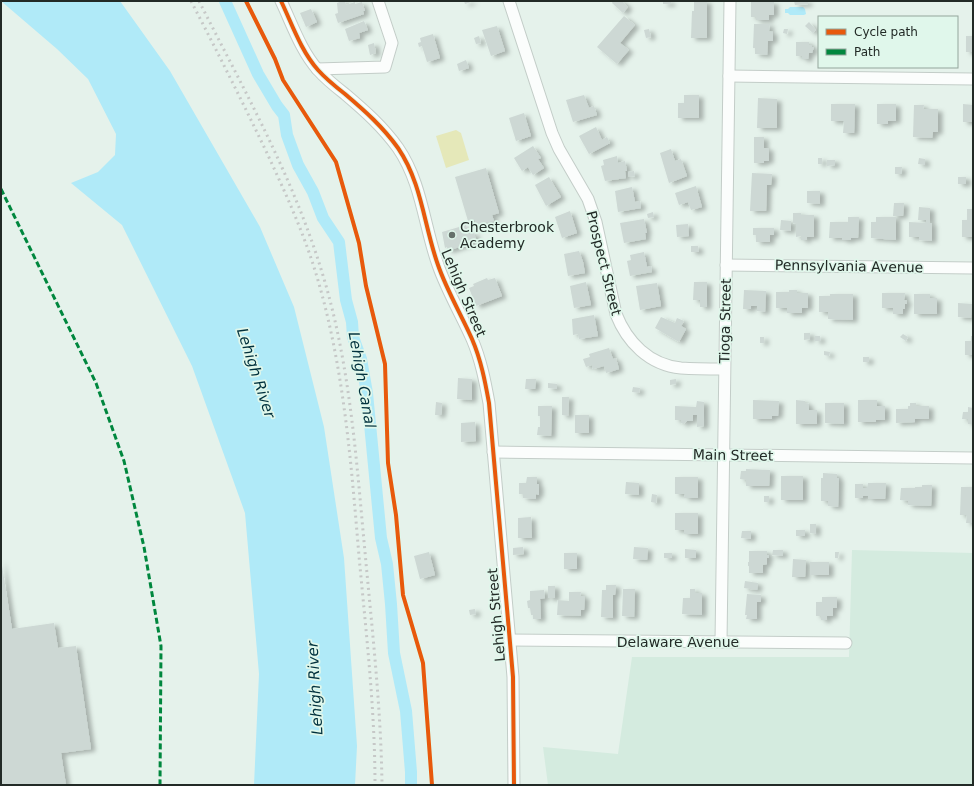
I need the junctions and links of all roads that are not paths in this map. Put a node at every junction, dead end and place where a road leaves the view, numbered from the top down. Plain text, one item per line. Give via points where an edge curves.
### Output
1 (281, 1) edge
2 (378, 1) edge
3 (509, 1) edge
4 (730, 1) edge
5 (317, 69) junction
6 (729, 76) junction
7 (973, 79) edge
8 (726, 265) junction
9 (973, 268) edge
10 (724, 369) junction
11 (493, 452) junction
12 (723, 454) junction
13 (973, 458) edge
14 (510, 640) junction
15 (721, 642) junction
16 (846, 643) dead end
17 (514, 785) edge

1 - 5 street, Lehigh Street via 300,42
2 - 5 street via 392,44 385,67
3 - 10 street, Prospect Street via 552,133 588,199 596,222 621,327 637,348 660,362 681,368
4 - 6 street, Tioga Street
5 - 11 street, Lehigh Street via 386,132 410,169 438,265 482,367 489,403
6 - 7 street
6 - 8 street, Tioga Street
8 - 9 street, Pennsylvania Avenue
8 - 10 street, Tioga Street
10 - 12 street, Tioga Street
11 - 12 street, Main Street
11 - 14 street, Lehigh Street
12 - 13 street, Main Street
12 - 15 street, Tioga Street
14 - 15 street, Delaware Avenue
14 - 17 street, Lehigh Street
15 - 16 street, Delaware Avenue

